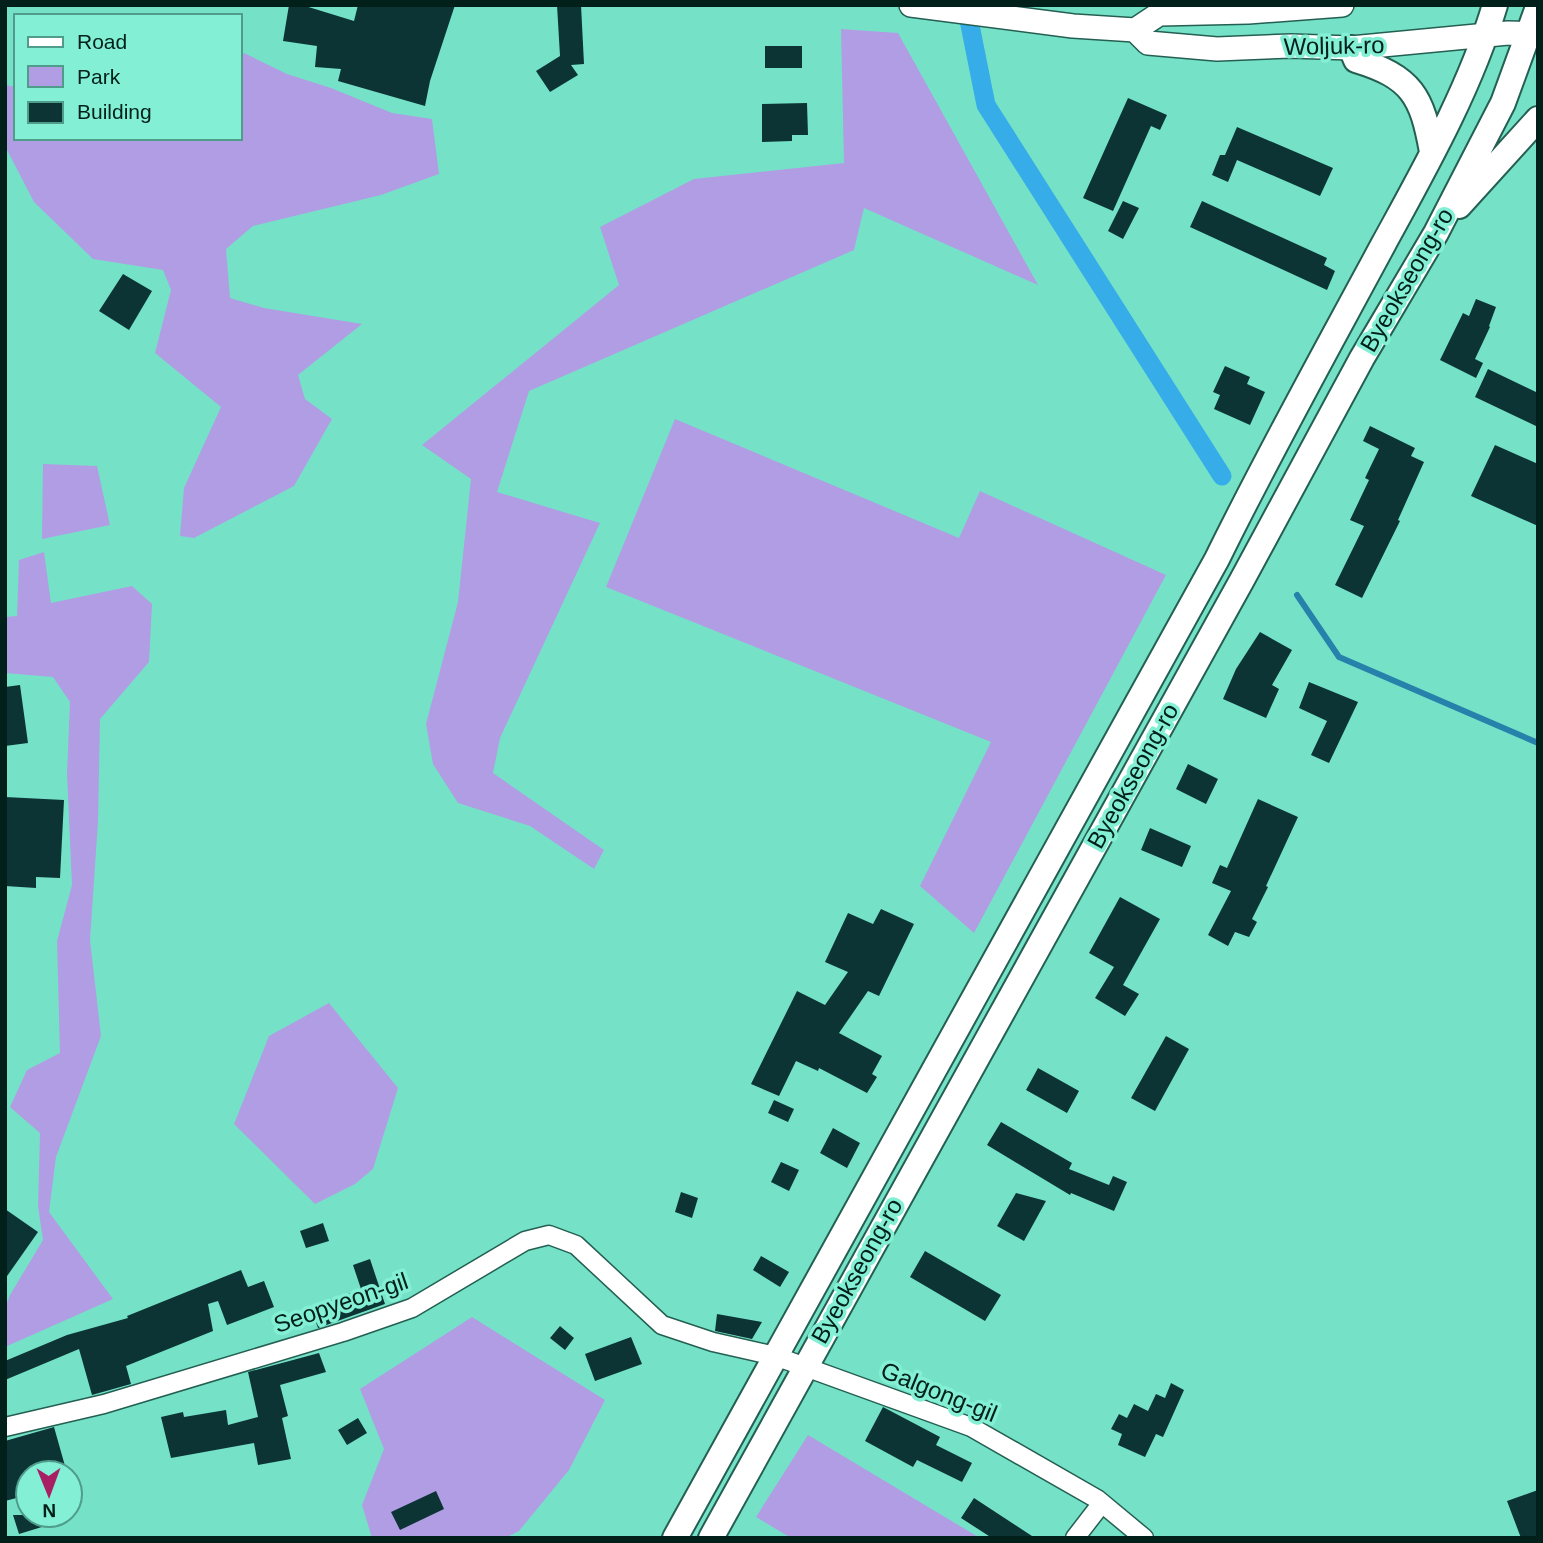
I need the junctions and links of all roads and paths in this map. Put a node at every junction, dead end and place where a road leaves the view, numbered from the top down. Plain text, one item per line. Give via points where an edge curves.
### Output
1 (1342, 5) edge
2 (1495, 5) edge
3 (921, 7) edge
4 (1538, 7) edge
5 (1136, 30) junction
6 (1534, 33) edge
7 (1486, 37) junction
8 (1351, 48) junction
9 (1538, 119) edge
10 (1432, 152) junction
11 (1436, 233) junction
12 (775, 1356) junction
13 (804, 1366) junction
14 (5, 1427) edge
15 (1102, 1503) junction
16 (675, 1538) edge
17 (710, 1538) edge
18 (1075, 1538) edge
19 (1144, 1538) edge

1 - 5 street, Woljuk-ro via 1159,14
2 - 7 main road, Byeokseong-ro
3 - 5 street, Woljuk-ro
4 - 6 main road, Byeokseong-ro
5 - 8 street, Woljuk-ro via 1148,43 1217,49
6 - 7 street, Woljuk-ro
6 - 11 main road, Byeokseong-ro
7 - 8 street, Woljuk-ro
7 - 10 main road, Byeokseong-ro
8 - 10 main road via 1356,60 1398,77 1415,97 1426,120
9 - 11 main road
10 - 12 main road, Byeokseong-ro via 1217,559
11 - 13 main road, Byeokseong-ro via 1362,358
12 - 13 street, Galgong-gil
12 - 14 street, Seopyeon-gil via 663,1325 576,1245 549,1235 525,1241 412,1308 104,1404
12 - 16 main road, Byeokseong-ro
13 - 15 street, Galgong-gil via 971,1427
13 - 17 main road, Byeokseong-ro
15 - 18 street
15 - 19 street, Galgong-gil

